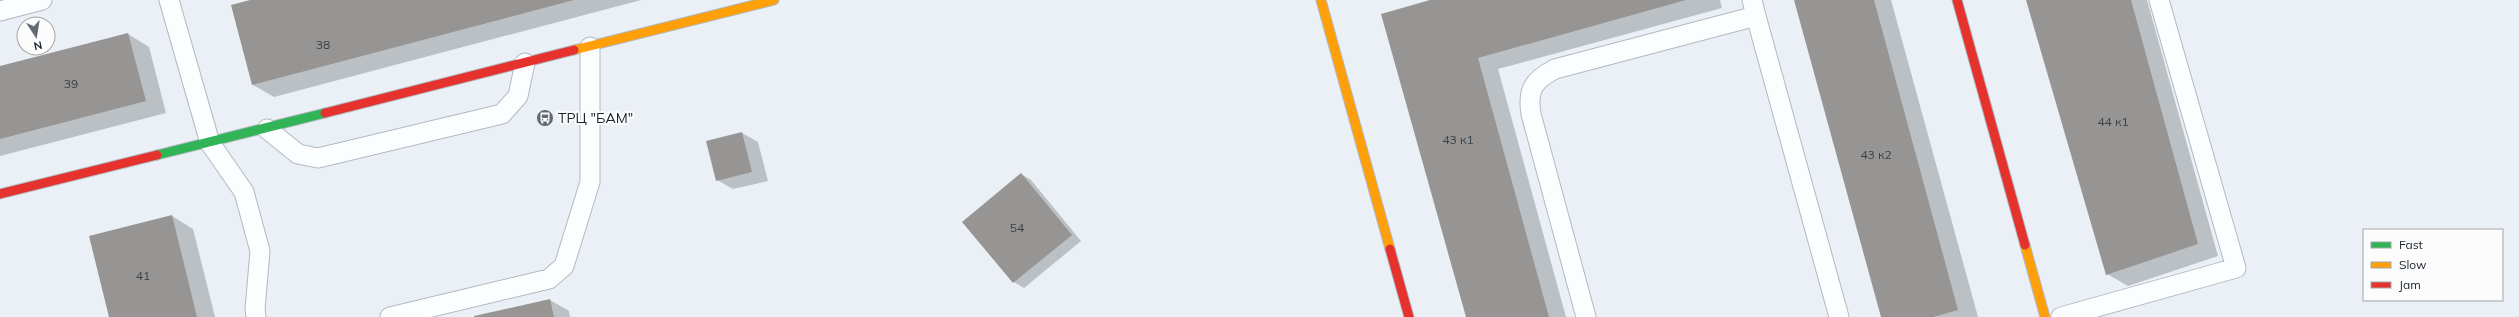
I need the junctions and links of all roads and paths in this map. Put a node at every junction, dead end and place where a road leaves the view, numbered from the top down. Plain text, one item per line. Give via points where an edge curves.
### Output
1 (42, 0) edge
2 (169, 0) edge
3 (774, 0) edge
4 (1321, 0) edge
5 (1957, 0) edge
6 (2159, 0) edge
7 (1754, 8) edge
8 (0, 11) edge
9 (590, 46) junction
10 (525, 63) junction
11 (267, 129) junction
12 (210, 143) junction
13 (0, 194) edge
14 (256, 317) edge
15 (390, 317) edge
16 (1409, 317) edge
17 (1586, 317) edge
18 (1839, 317) edge
19 (2045, 317) edge
20 (2061, 317) edge

1 - 8 lane
2 - 12 lane
3 - 9 street
4 - 16 street
5 - 19 street
6 - 20 lane via 2236,268
7 - 17 lane via 1733,21 1555,69 1540,77 1532,89 1529,101 1531,114
7 - 18 lane
9 - 10 street
9 - 15 lane via 590,182 564,266 549,279
10 - 11 street
10 - 11 lane via 518,96 502,114 318,158 298,154
11 - 12 street
12 - 13 street
12 - 14 lane via 244,192 260,251

